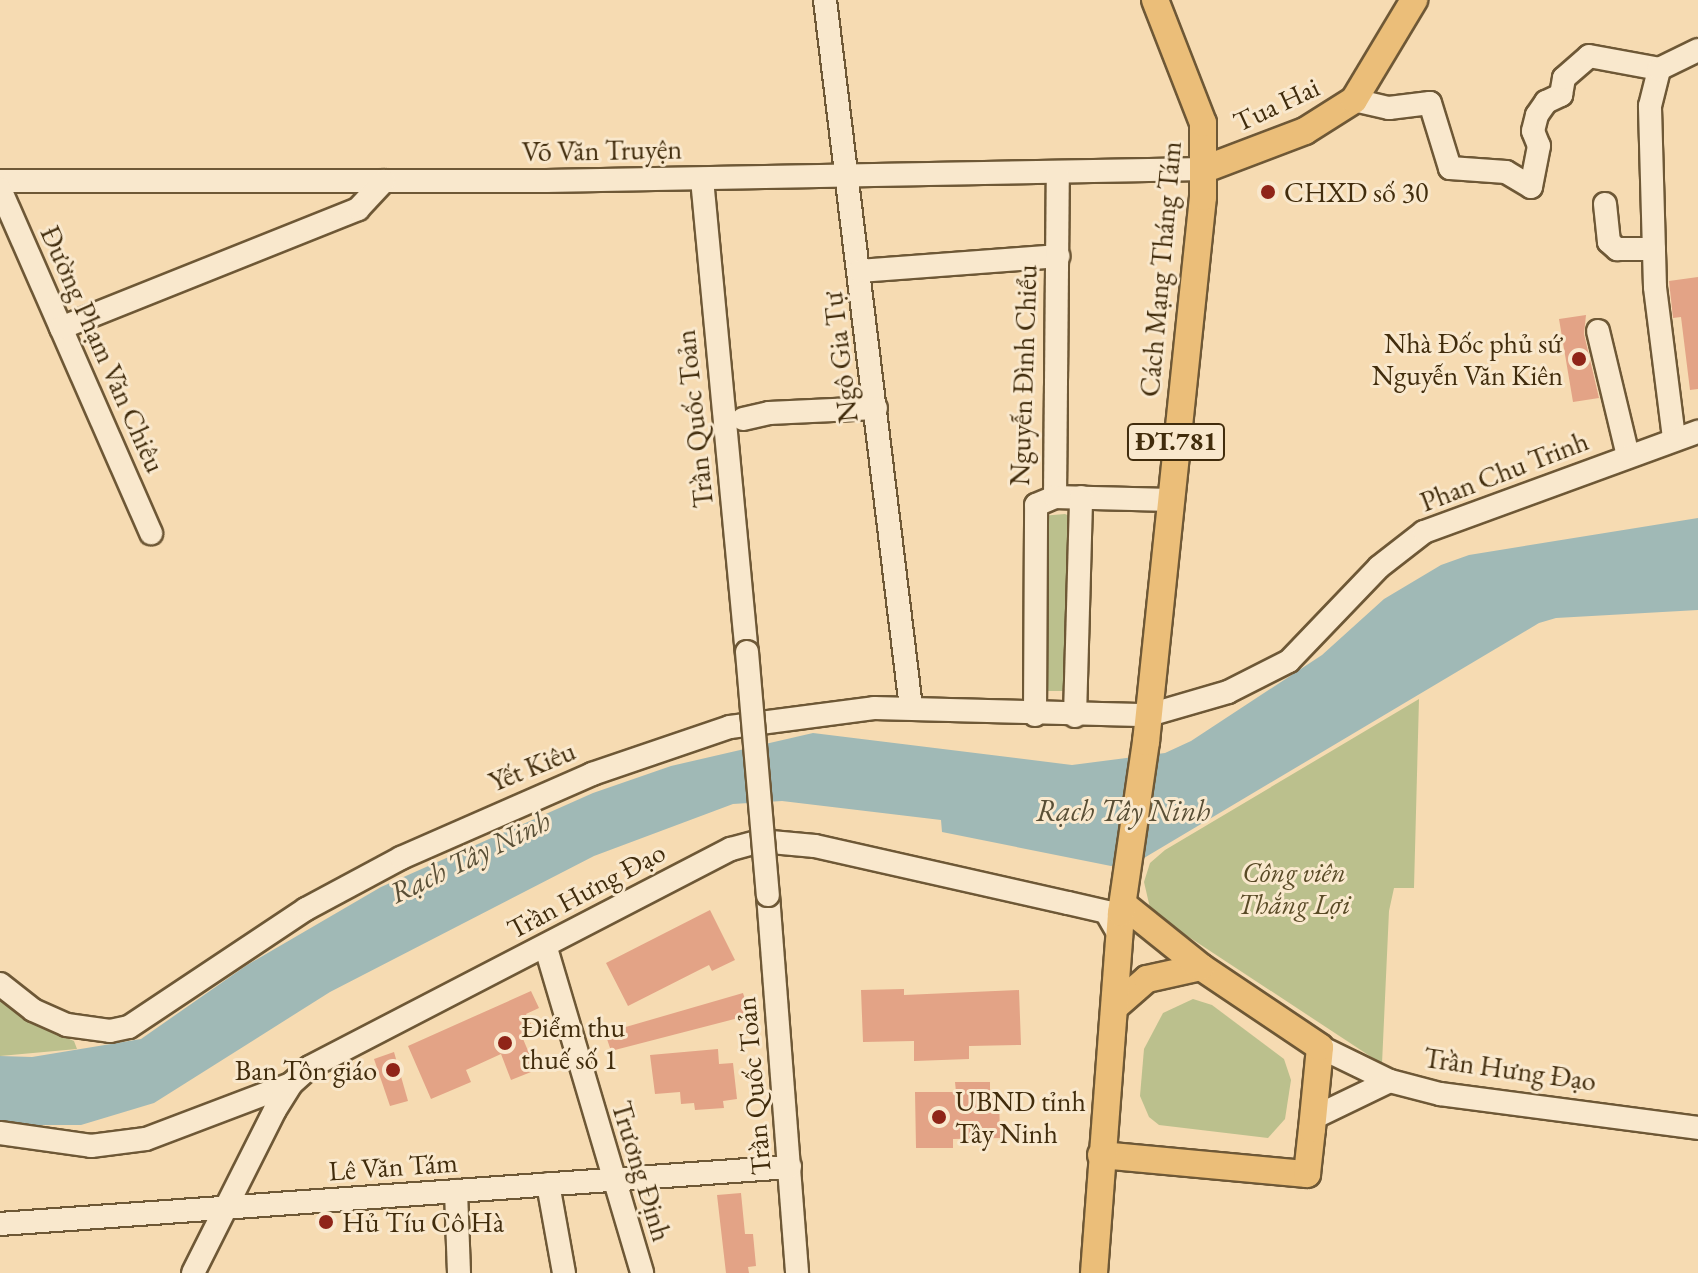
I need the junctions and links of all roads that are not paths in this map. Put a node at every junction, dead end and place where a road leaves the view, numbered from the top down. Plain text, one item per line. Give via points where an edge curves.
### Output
1 (825, 0) edge
2 (1155, 0) edge
3 (1414, 0) edge
4 (1698, 50) edge
5 (1659, 69) junction
6 (1354, 100) junction
7 (1205, 169) junction
8 (1058, 174) junction
9 (849, 178) junction
10 (702, 179) junction
11 (0, 181) edge
12 (384, 181) junction
13 (0, 189) edge
14 (1605, 204) dead end
15 (1654, 249) junction
16 (1058, 256) junction
17 (860, 271) junction
18 (61, 328) junction
19 (1598, 331) dead end
20 (876, 408) junction
21 (743, 419) dead end
22 (1698, 432) edge
23 (1674, 438) junction
24 (1628, 456) junction
25 (1055, 497) junction
26 (1081, 497) junction
27 (1170, 500) junction
28 (151, 533) dead end
29 (911, 708) junction
30 (1035, 715) junction
31 (1149, 715) junction
32 (1075, 716) junction
33 (1121, 902) junction
34 (546, 948) junction
35 (1201, 967) junction
36 (0, 984) edge
37 (1116, 1006) junction
38 (1320, 1047) junction
39 (1390, 1081) junction
40 (291, 1084) junction
41 (1313, 1118) junction
42 (1698, 1128) edge
43 (0, 1133) edge
44 (1101, 1155) junction
45 (790, 1167) junction
46 (611, 1178) junction
47 (548, 1184) junction
48 (456, 1191) junction
49 (224, 1208) junction
50 (0, 1224) edge
51 (193, 1273) edge
52 (459, 1273) edge
53 (564, 1273) edge
54 (642, 1273) edge
55 (797, 1273) edge
56 (1094, 1273) edge

1 - 9 street, Ngô Gia Tự
2 - 7 main road, Cách Mạng Tháng Tám / ĐT.781 via 1203,123
3 - 6 main road, Tua Hai
4 - 5 street
5 - 6 street via 1589,56 1564,78 1561,95 1546,102 1537,115 1533,131 1539,146 1531,187 1506,172 1450,168 1430,103 1389,108
5 - 15 street via 1650,106
6 - 7 main road, Tua Hai via 1305,131
7 - 8 street, Võ Văn Truyện
7 - 27 main road, Cách Mạng Tháng Tám / ĐT.781
8 - 9 street, Võ Văn Truyện
8 - 16 street, Nguyễn Đình Chiểu
9 - 10 street, Võ Văn Truyện
9 - 17 street, Ngô Gia Tự
10 - 12 street, Võ Văn Truyện
10 - 45 street, Trần Quốc Toản, bridge
11 - 12 street, Võ Văn Truyện
12 - 18 street via 358,209
13 - 18 street, Đường Phạm Văn Chiêu
14 - 15 street via 1609,242 1617,249
15 - 23 street
16 - 17 street
16 - 25 street, Nguyễn Đình Chiểu
17 - 20 street, Ngô Gia Tự
18 - 28 street, Đường Phạm Văn Chiêu
19 - 24 street
20 - 21 street
20 - 29 street, Ngô Gia Tự
22 - 23 street, Phan Chu Trinh
23 - 24 street, Phan Chu Trinh
24 - 31 street, Phan Chu Trinh via 1424,532 1379,567 1289,661 1228,692
25 - 26 street
25 - 30 street, Nguyễn Đình Chiểu via 1040,501 1035,511
26 - 27 street
26 - 32 street
27 - 31 main road, Cách Mạng Tháng Tám / ĐT.781
29 - 30 street, Yết Kiêu
29 - 36 street, Yết Kiêu via 809,713 730,727 592,774 478,821 306,909 129,1027 110,1031 67,1025 33,1010
30 - 32 street, Yết Kiêu
31 - 32 street, Yết Kiêu
31 - 33 main road, Cách Mạng Tháng Tám / ĐT.781
33 - 34 street, Trần Hưng Đạo via 815,846 760,841 731,849
33 - 35 main road, Trần Hưng Đạo
33 - 37 main road via 1129,913
34 - 40 street, Trần Hưng Đạo via 339,1049
34 - 46 street, Trương Định
35 - 37 main road via 1147,979
35 - 38 main road, Trần Hưng Đạo
37 - 44 main road
38 - 39 street, Trần Hưng Đạo
38 - 41 main road
39 - 41 street
39 - 42 street, Trần Hưng Đạo via 1440,1094
40 - 43 street via 146,1139 91,1146
40 - 49 street, Trần Hưng Đạo
41 - 44 main road via 1307,1174
44 - 56 main road
45 - 46 street, Lê Văn Tám
45 - 55 street, Trần Quốc Toản
46 - 47 street, Lê Văn Tám
46 - 54 street, Trương Định
47 - 48 street, Lê Văn Tám
47 - 53 street
48 - 49 street, Lê Văn Tám
48 - 52 street
49 - 50 street, Lê Văn Tám
49 - 51 street, Trần Hưng Đạo

